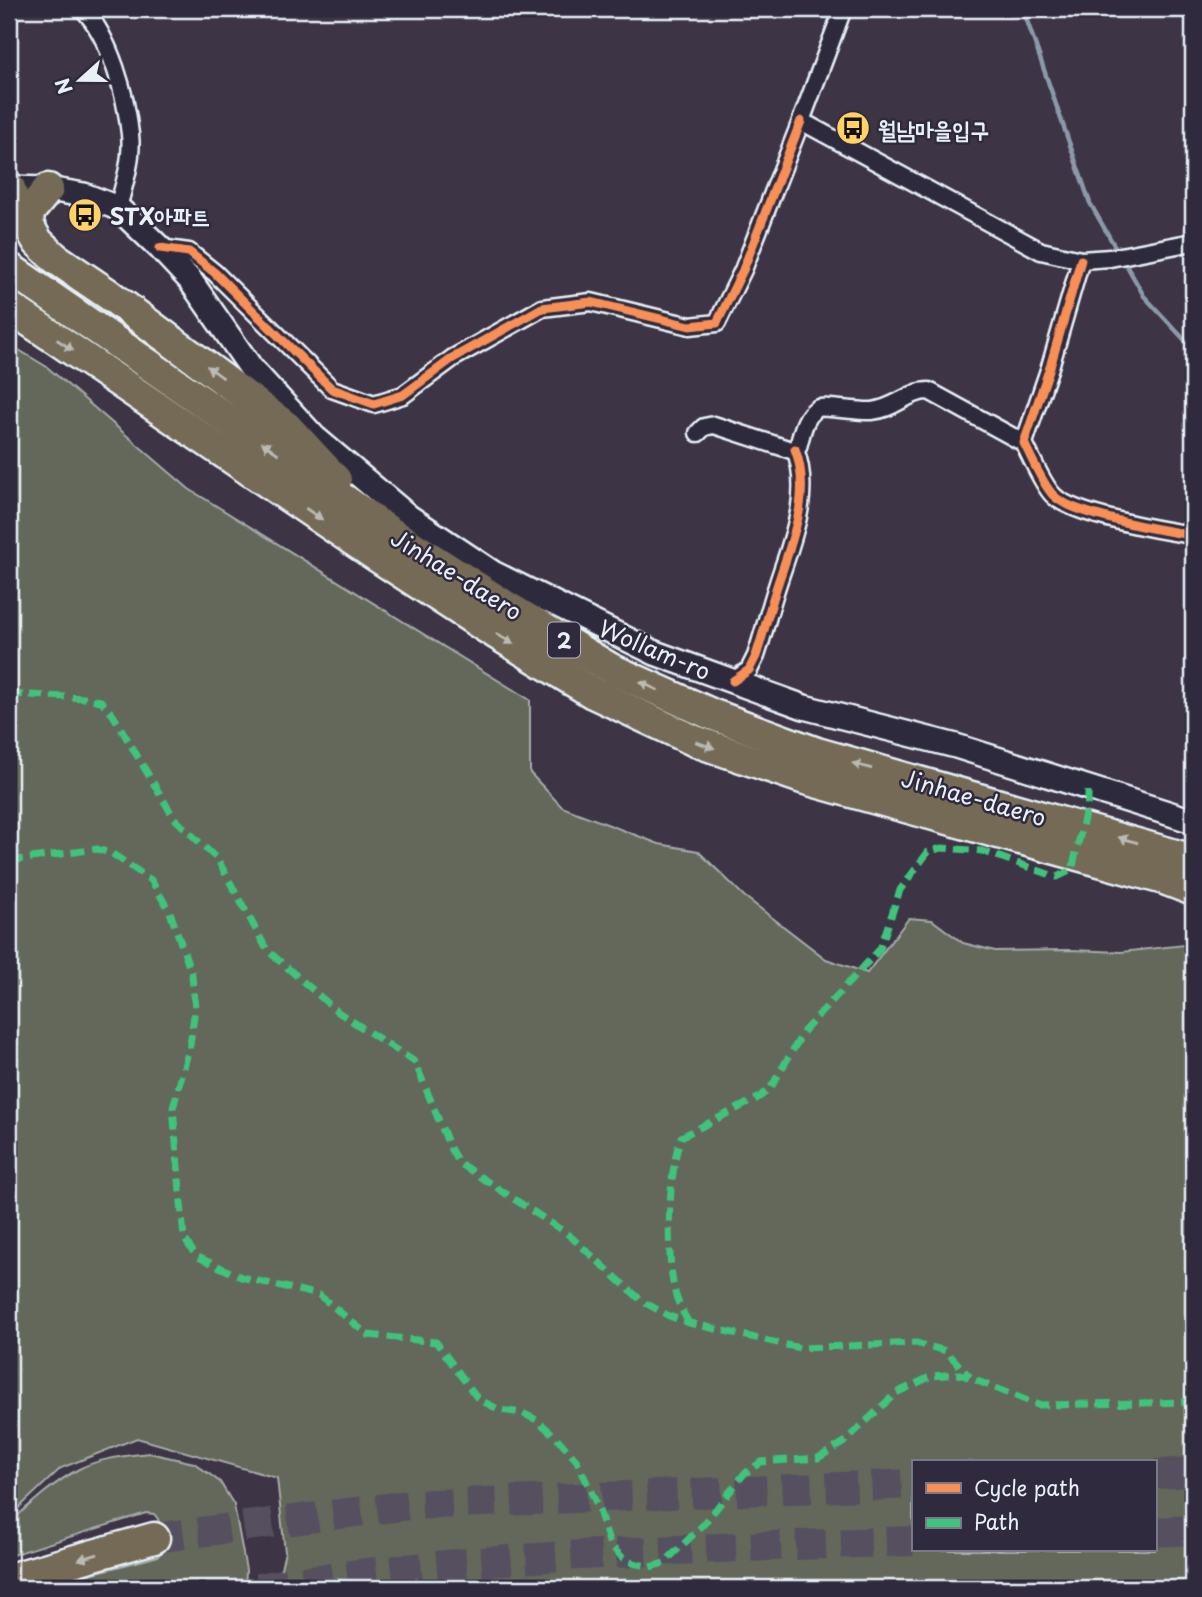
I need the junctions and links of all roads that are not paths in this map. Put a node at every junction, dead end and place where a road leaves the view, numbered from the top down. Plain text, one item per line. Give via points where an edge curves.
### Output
1 (83, 9) edge
2 (843, 9) edge
3 (802, 121) junction
4 (9, 188) edge
5 (48, 189) junction
6 (118, 208) junction
7 (9, 225) edge
8 (1193, 242) edge
9 (160, 248) junction
10 (1081, 260) junction
11 (9, 268) edge
12 (9, 307) edge
13 (698, 433) dead end
14 (1024, 443) junction
15 (795, 449) junction
16 (371, 519) junction
17 (1193, 535) edge
18 (733, 681) junction
19 (1193, 821) edge
20 (1193, 860) edge
21 (1193, 890) edge
22 (154, 1538) tunnel mouth
23 (9, 1580) edge

1 - 6 street via 96,23 115,67 131,135 129,168
2 - 3 street
3 - 9 street via 717,323 690,326 591,302 542,308 453,358 403,395 374,404 332,389 189,252
3 - 10 street via 1041,251
4 - 5 main road, Wollam-ro
4 - 7 highway via 17,216
5 - 6 main road, Wollam-ro via 84,195
16 -> 5 highway via 286,426 38,242 28,225 29,212
6 - 9 main road, Wollam-ro
8 - 10 street via 1142,254
9 - 18 main road, Wollam-ro via 190,280 251,368 305,427 409,517 493,573 655,653
10 - 14 street
16 -> 11 highway, Jinhae-daero / 2
12 -> 21 highway, Jinhae-daero / 2 via 386,562 593,693 695,741 805,779
13 - 15 street via 704,426 714,425
14 - 15 street via 923,391 884,410 820,407 807,419
14 - 17 street via 1053,496 1080,510
15 - 18 street via 802,499 796,529 755,656 749,670
20 -> 16 highway, Jinhae-daero / 2 via 817,753 711,714 611,669
18 - 19 main road, Wollam-ro via 804,707 956,746
22 -> 23 highway

